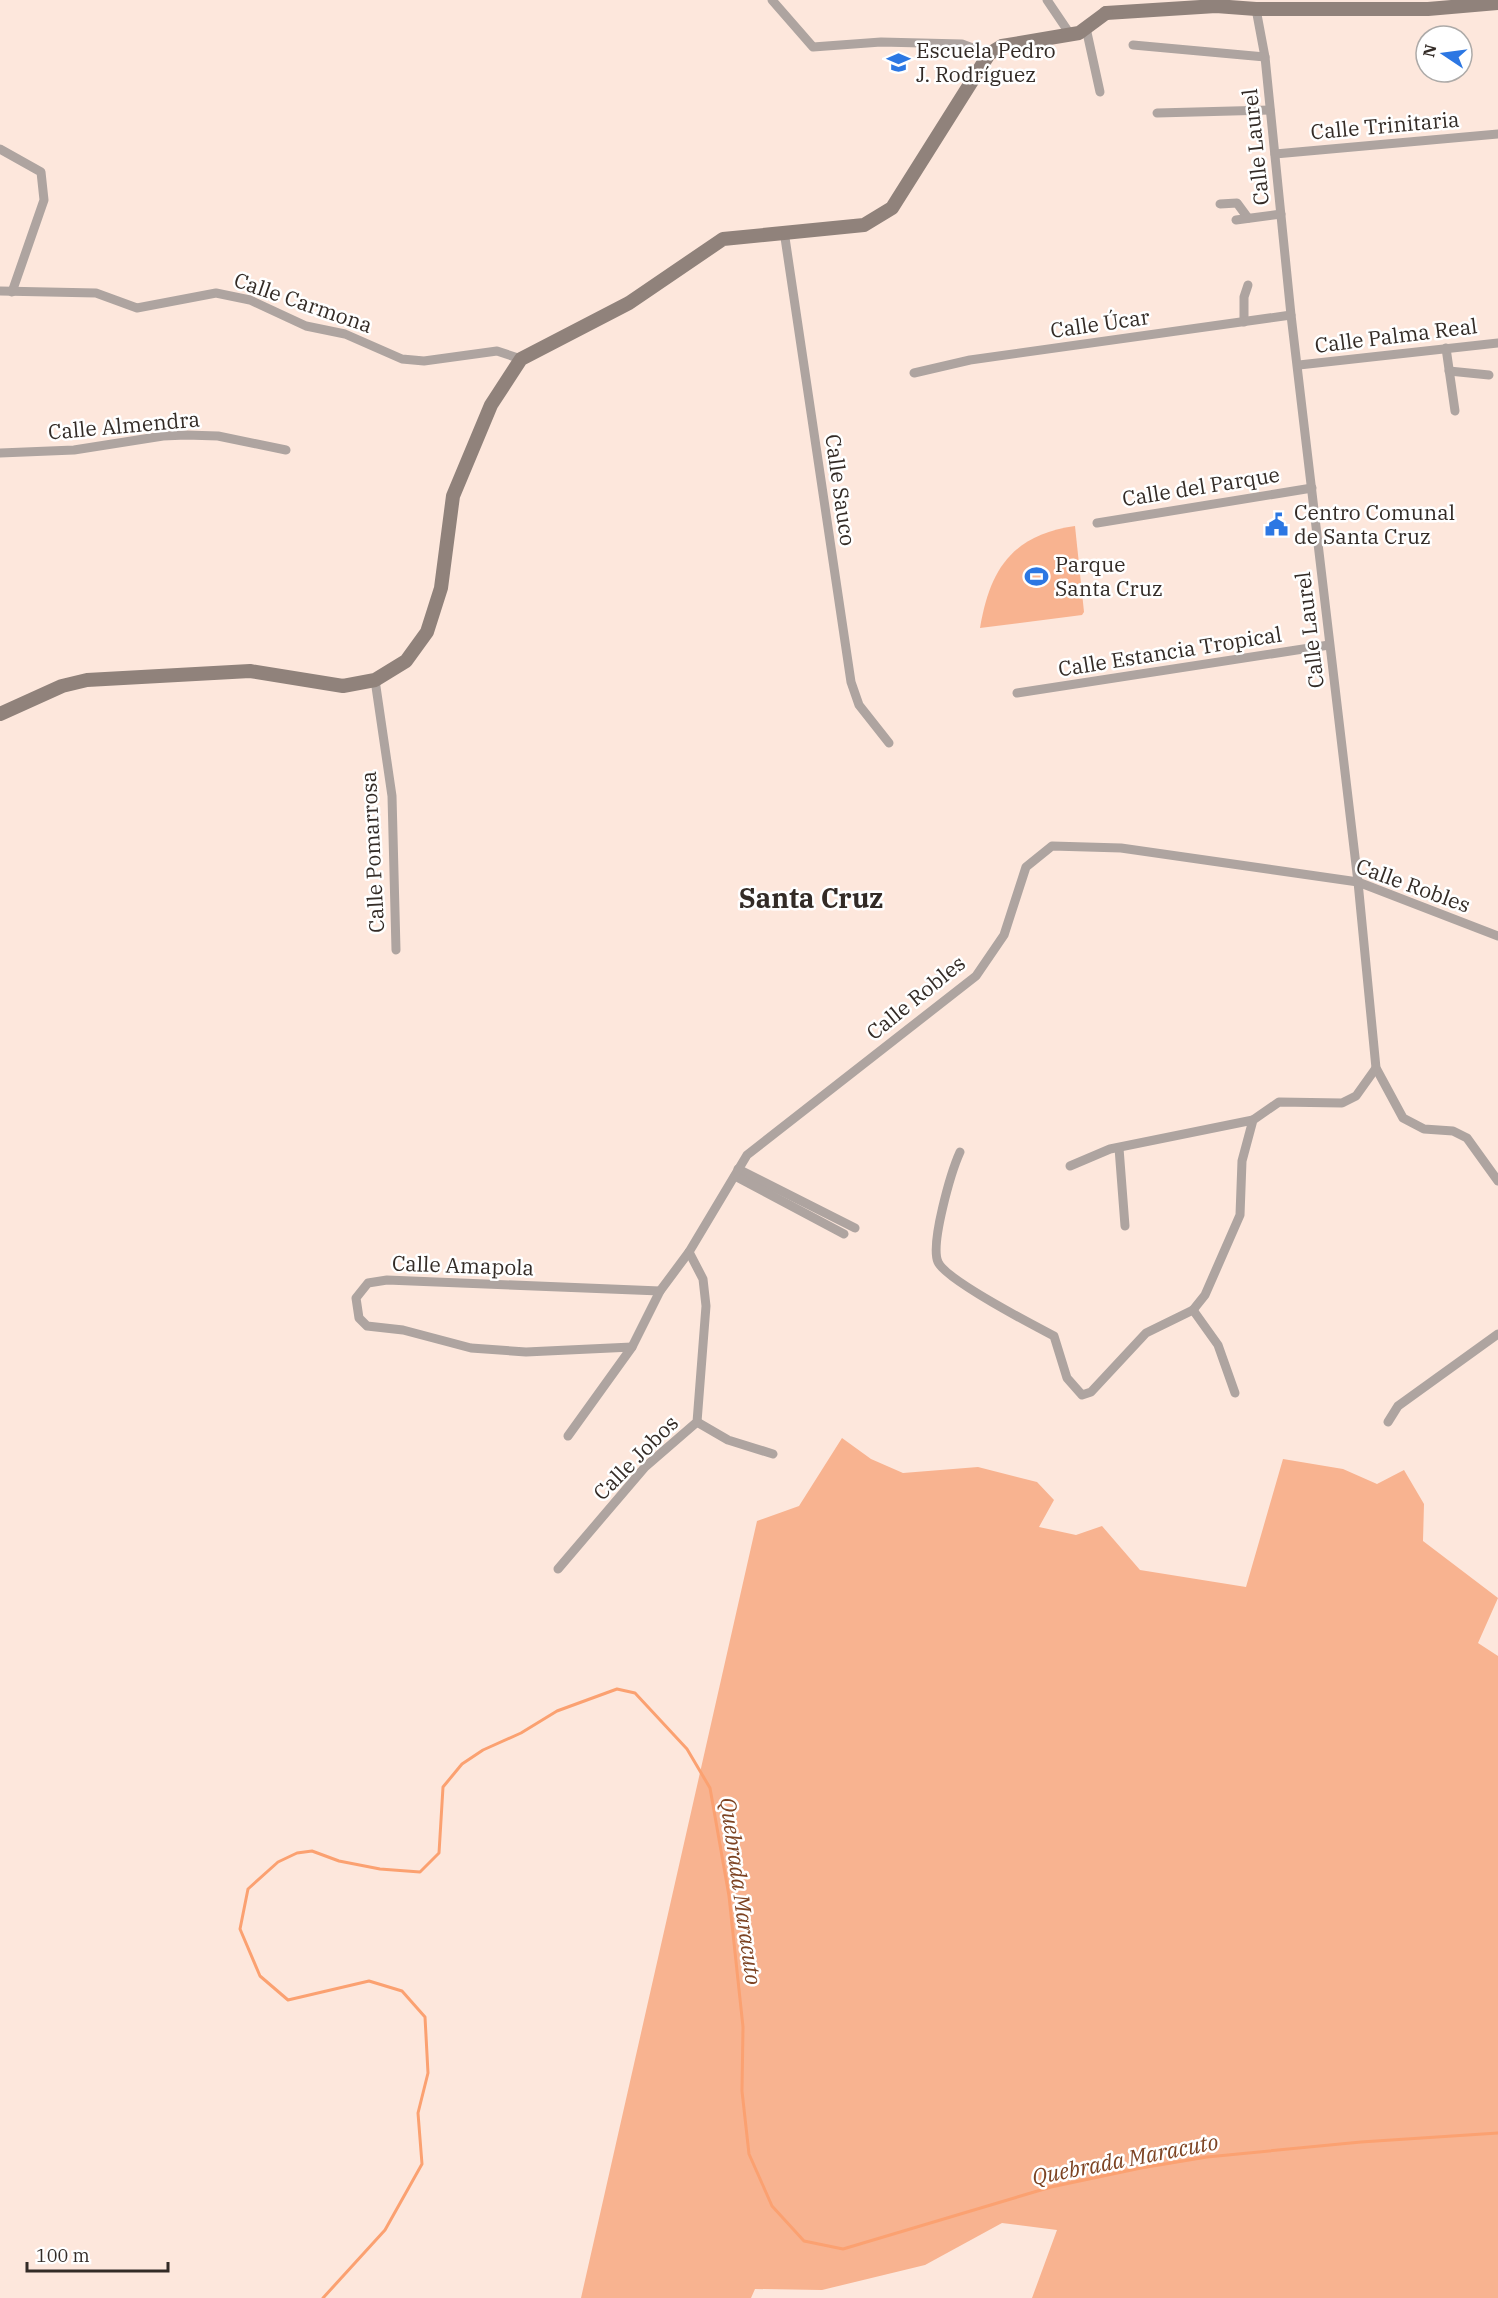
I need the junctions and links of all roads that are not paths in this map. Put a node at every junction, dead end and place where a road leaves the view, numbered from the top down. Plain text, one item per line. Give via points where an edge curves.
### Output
1 (772, 0) edge
2 (1047, 0) edge
3 (1498, 3) edge
4 (1104, 7) edge
5 (1256, 9) junction
6 (1086, 28) junction
7 (1070, 34) junction
8 (1133, 45) dead end
9 (989, 54) junction
10 (1264, 57) junction
11 (1100, 92) dead end
12 (1270, 110) junction
13 (1157, 113) dead end
14 (1498, 134) edge
15 (0, 149) edge
16 (1275, 154) junction
17 (1220, 204) dead end
18 (1281, 214) junction
19 (1248, 218) junction
20 (1236, 220) dead end
21 (784, 231) junction
22 (1248, 285) dead end
23 (0, 291) edge
24 (12, 291) junction
25 (1292, 315) junction
26 (1244, 322) junction
27 (1498, 342) edge
28 (1446, 348) junction
29 (521, 359) junction
30 (1299, 365) junction
31 (1449, 371) junction
32 (914, 373) dead end
33 (1488, 375) dead end
34 (1455, 411) dead end
35 (286, 450) dead end
36 (0, 453) edge
37 (1312, 488) junction
38 (1097, 523) dead end
39 (1329, 645) junction
40 (375, 680) junction
41 (1017, 693) dead end
42 (0, 714) edge
43 (890, 743) dead end
44 (1358, 882) junction
45 (1498, 936) edge
46 (396, 950) dead end
47 (1376, 1068) junction
48 (1253, 1120) junction
49 (1119, 1148) junction
50 (960, 1152) dead end
51 (1070, 1166) dead end
52 (736, 1172) junction
53 (1498, 1181) edge
54 (1125, 1226) dead end
55 (855, 1228) dead end
56 (844, 1234) dead end
57 (689, 1252) junction
58 (660, 1291) junction
59 (1193, 1310) junction
60 (1498, 1334) edge
61 (632, 1347) junction
62 (1235, 1393) dead end
63 (697, 1422) junction
64 (1388, 1422) dead end
65 (568, 1437) dead end
66 (773, 1454) dead end
67 (558, 1569) dead end

1 - 9 street via 813,47 881,42 962,44
2 - 7 street
3 - 5 street via 1428,9
4 - 5 street
4 - 6 street
5 - 10 street, Calle Laurel
6 - 7 street
6 - 11 street
7 - 9 street via 1002,46
8 - 10 street
9 - 21 street via 892,208 864,225
10 - 12 street, Calle Laurel
12 - 13 street
12 - 16 street, Calle Laurel
14 - 16 street, Calle Trinitaria
15 - 24 street via 41,172 44,200
16 - 18 street, Calle Laurel
17 - 19 street via 1237,203
18 - 19 street
18 - 25 street, Calle Laurel
19 - 20 street
21 - 29 street via 723,239 629,303
21 - 43 street, Calle Sauco via 850,682 859,705
22 - 26 street
23 - 24 street, Calle Carmona
24 - 29 street, Calle Carmona via 96,293 137,308 216,293 250,300 306,326 345,334 402,359 424,361 497,351
25 - 26 street, Calle Úcar
25 - 30 street, Calle Laurel
26 - 32 street, Calle Úcar via 970,360
27 - 28 street, Calle Palma Real
28 - 30 street, Calle Palma Real
28 - 31 street
29 - 40 street via 491,405 453,496 441,588 427,632 406,661
30 - 37 street, Calle Laurel
31 - 33 street
31 - 34 street
35 - 36 street, Calle Almendra via 218,436 186,435 74,450
37 - 38 street, Calle del Parque
37 - 39 street, Calle Laurel
39 - 41 street, Calle Estancia Tropical
39 - 44 street, Calle Laurel
40 - 42 street via 343,686 250,671 87,680 62,686
40 - 46 street, Calle Pomarrosa via 392,796
44 - 45 street, Calle Robles
44 - 47 street, Calle Laurel
44 - 52 street, Calle Robles via 1122,848 1053,846 1026,867 1004,935 976,976 747,1155
47 - 48 street via 1356,1096 1342,1103 1279,1102
47 - 53 street via 1404,1118 1424,1129 1453,1131 1467,1138
48 - 49 street
48 - 59 street via 1242,1161 1240,1215 1205,1295
49 - 51 street
49 - 54 street
50 - 59 street via 950,1175 934,1250 939,1265 987,1300 1054,1336 1067,1378 1082,1395 1090,1392 1146,1333
52 - 55 street
52 - 56 street
52 - 57 street, Calle Robles
57 - 58 street, Calle Robles
57 - 63 street, Calle Jobos via 703,1279 706,1306
58 - 61 street, Calle Robles
58 - 61 street, Calle Amapola via 387,1280 368,1283 356,1298 359,1318 367,1326 403,1330 471,1348 526,1352
59 - 62 street via 1218,1345
60 - 64 street via 1398,1407
61 - 65 street, Calle Robles
63 - 66 street via 728,1440
63 - 67 street, Calle Jobos via 645,1467

